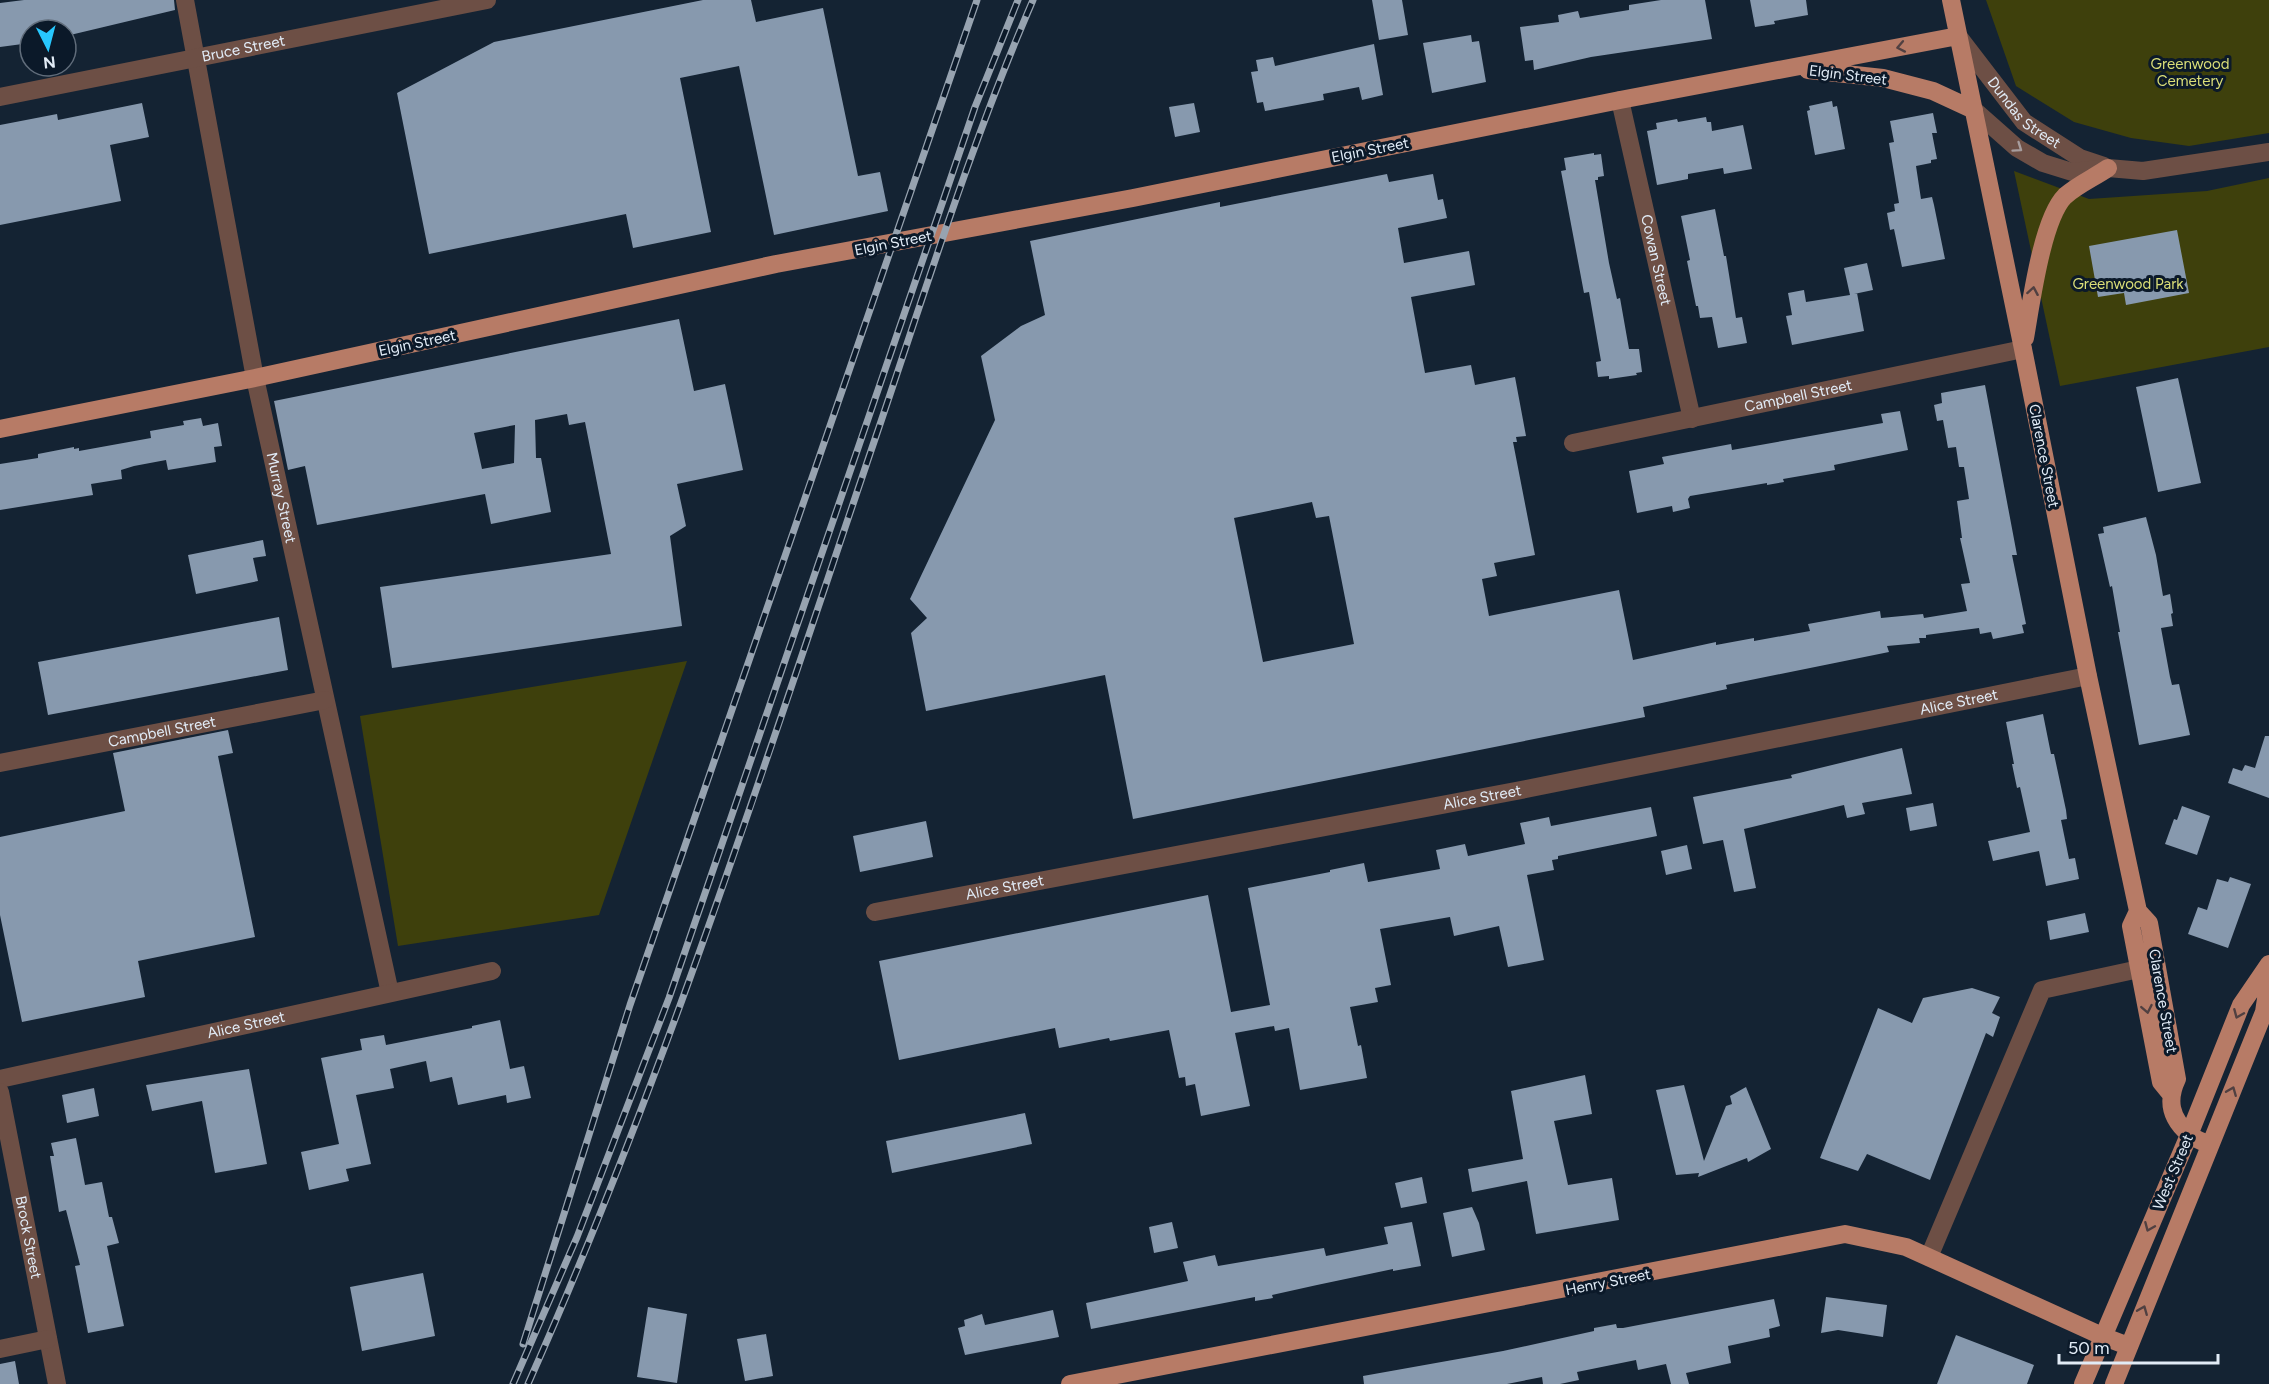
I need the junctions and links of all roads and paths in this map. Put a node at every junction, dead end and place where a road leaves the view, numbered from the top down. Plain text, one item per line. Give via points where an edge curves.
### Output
1 (185, 0) edge
2 (487, 0) edge
3 (1951, 0) edge
4 (1958, 36) junction
5 (196, 58) junction
6 (1788, 68) junction
7 (0, 98) edge
8 (1620, 100) junction
9 (1974, 110) junction
10 (2269, 152) edge
11 (2108, 168) junction
12 (2023, 349) junction
13 (255, 378) junction
14 (1692, 419) junction
15 (0, 429) edge
16 (1573, 443) dead end
17 (2088, 676) junction
18 (325, 700) junction
19 (0, 763) edge
20 (2138, 911) junction
21 (875, 912) dead end
22 (2269, 964) edge
23 (2139, 969) junction
24 (492, 971) dead end
25 (2269, 979) edge
26 (390, 993) junction
27 (2266, 1013) edge
28 (0, 1079) edge
29 (0, 1092) edge
30 (2170, 1093) junction
31 (2189, 1135) junction
32 (2210, 1145) junction
33 (1929, 1257) junction
34 (2102, 1336) junction
35 (48, 1339) junction
36 (2128, 1347) junction
37 (0, 1349) edge
38 (57, 1384) edge
39 (1070, 1384) edge
40 (2082, 1384) edge
41 (2114, 1384) edge

1 - 5 street, Murray Street
2 - 5 street, Bruce Street
3 - 4 main road, Clarence Street
4 -> 6 main road, Elgin Street
4 - 9 main road, Clarence Street
4 - 11 street, Dundas Street via 2024,122 2080,158
5 - 7 street, Bruce Street
5 - 13 street, Murray Street
6 - 8 main road, Elgin Street
6 - 9 main road, Elgin Street via 1883,78 1933,91
8 - 13 main road, Elgin Street via 1133,198 776,264
8 - 14 street, Cowan Street
9 -> 11 street, Dundas Street via 2017,148 2043,163 2072,171
9 - 12 main road, Clarence Street
10 - 11 street, Dundas Street via 2143,171
12 -> 11 main road via 2036,276 2054,211 2066,195
12 - 14 street, Campbell Street
12 - 17 main road, Clarence Street
13 - 15 main road, Elgin Street
13 - 18 street, Murray Street
14 - 16 street, Campbell Street
17 - 20 main road, Clarence Street
17 - 21 street, Alice Street via 1526,789
18 - 19 street, Campbell Street
18 - 26 street, Murray Street
20 - 23 main road, Clarence Street via 2131,926
20 - 30 main road, Clarence Street via 2149,923 2177,1079
22 -> 31 main road, West Street via 2241,1005
23 -> 30 main road, Clarence Street via 2161,1082
23 - 33 street via 2042,990
24 - 26 street, Alice Street
25 - 27 main road, West Street
26 - 28 street, Alice Street
32 -> 27 main road, West Street
29 - 35 street, Brock Street
30 - 31 main road, Clarence Street via 2172,1112
31 - 32 main road, Clarence Street
31 -> 34 main road, West Street
36 -> 32 main road, West Street
33 - 34 main road, Henry Street
33 - 39 main road, Henry Street via 1906,1247 1845,1234
34 - 36 main road, Henry Street
34 - 40 main road, West Street
35 - 37 street
35 - 38 street, Brock Street
36 - 41 main road, West Street

